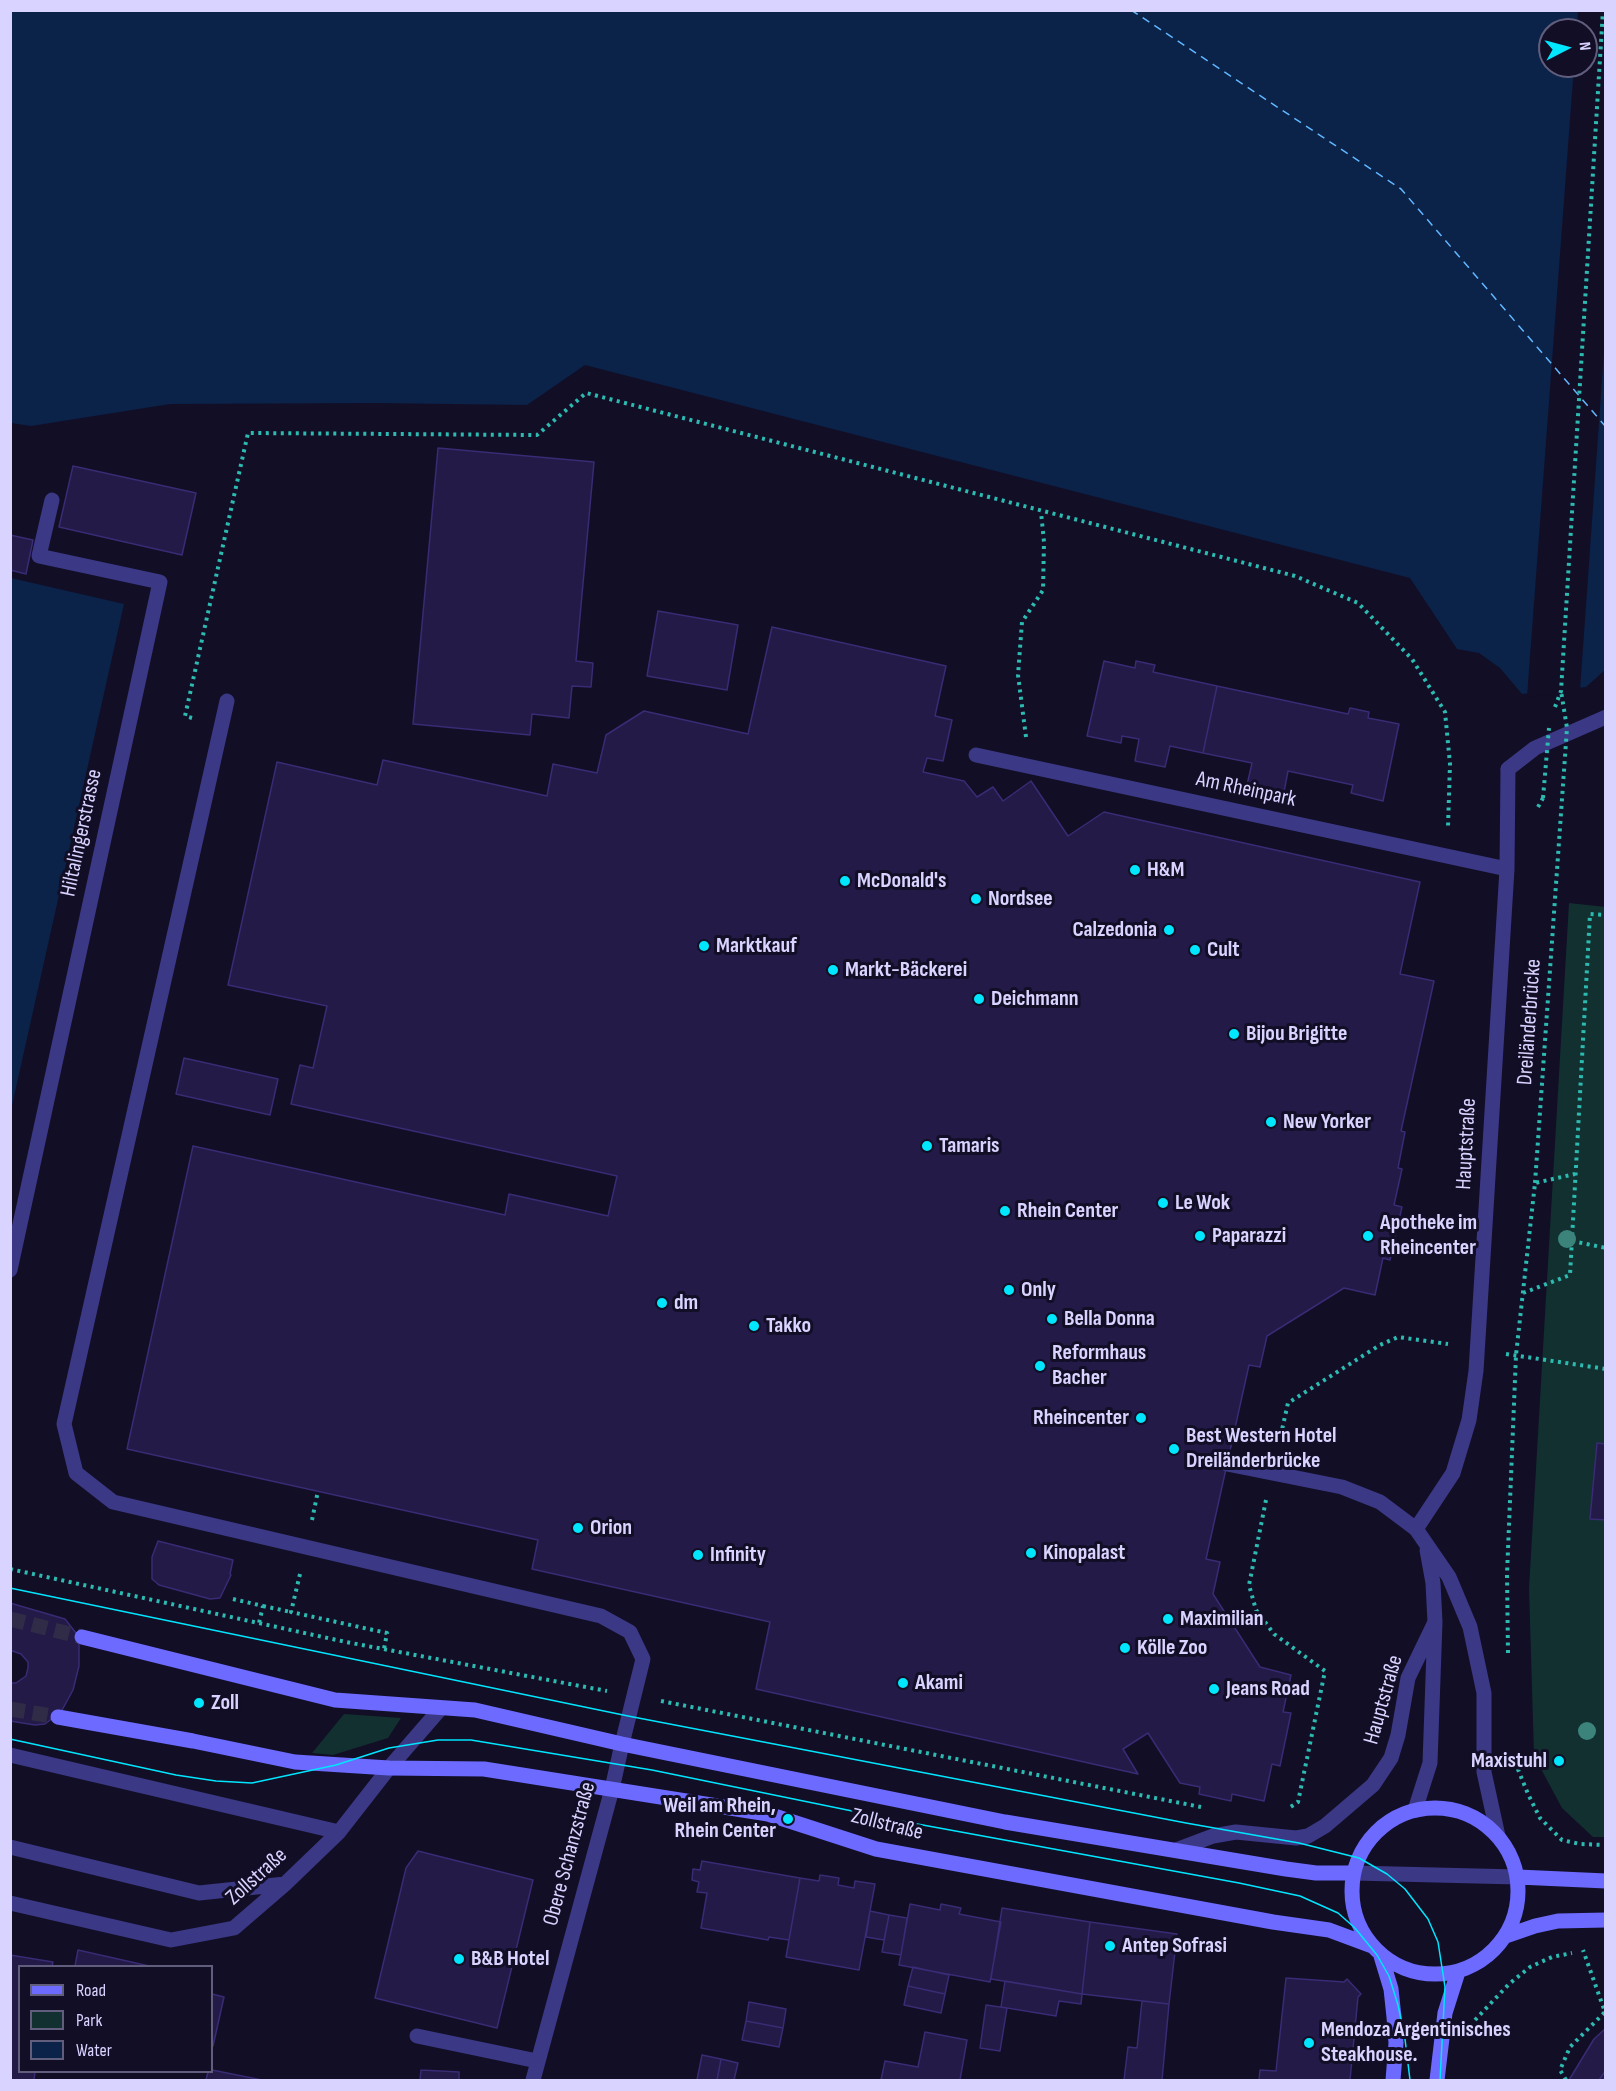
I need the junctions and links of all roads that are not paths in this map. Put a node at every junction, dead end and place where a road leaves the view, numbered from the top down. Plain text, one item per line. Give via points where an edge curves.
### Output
1 (52, 500) dead end
2 (228, 701) dead end
3 (1605, 717) edge
4 (976, 755) dead end
5 (1507, 869) junction
6 (10, 1270) edge
7 (1227, 1464) dead end
8 (1421, 1535) junction
9 (1435, 1622) junction
10 (81, 1636) tunnel mouth
11 (441, 1708) junction
12 (58, 1717) tunnel mouth
13 (622, 1744) junction
14 (10, 1755) edge
15 (389, 1768) junction
16 (612, 1789) junction
17 (1415, 1810) junction
18 (339, 1832) junction
19 (1498, 1836) junction
20 (10, 1847) edge
21 (1176, 1850) junction
22 (1354, 1873) junction
23 (1518, 1877) junction
24 (1605, 1881) edge
25 (285, 1884) junction
26 (10, 1903) edge
27 (1605, 1920) edge
28 (1506, 1936) junction
29 (1377, 1951) junction
30 (1458, 1972) junction
31 (417, 2036) dead end
32 (537, 2061) junction
33 (532, 2080) edge
34 (1393, 2080) edge
35 (1437, 2080) edge

1 - 6 street, Hiltalingerstrasse via 39,556 160,582
2 - 13 street, Obere Schanzstraße via 64,1424 76,1473 113,1502 601,1616 630,1632 643,1659
3 - 5 street, Hauptstraße via 1535,748 1508,769
4 - 5 street, Am Rheinpark
5 - 8 street, Hauptstraße via 1477,1349 1469,1420 1453,1473
7 - 8 street via 1342,1487 1380,1502
8 - 9 street, Hauptstraße via 1433,1583
8 - 19 street via 1449,1577 1470,1627 1484,1693 1484,1772
9 - 17 street, Hauptstraße via 1430,1763
9 - 21 street, Hauptstraße via 1408,1678 1391,1758 1373,1785 1326,1826 1308,1836 1236,1832
10 - 11 main road, Zollstraße via 326,1698
11 - 13 main road, Zollstraße via 475,1710
11 - 15 street, Zollstraße
12 - 15 main road, Zollstraße via 295,1762
13 - 16 street, Obere Schanzstraße
13 - 21 main road, Zollstraße via 1005,1822
14 - 18 street
15 - 16 main road, Zollstraße via 484,1768
15 - 18 street, Zollstraße
16 - 29 main road, Zollstraße via 768,1814 876,1849 1329,1930
16 - 32 street, Obere Schanzstraße
17 - 19 main road via 1460,1811
17 - 22 main road via 1376,1833
18 - 25 street, Zollstraße
19 - 23 main road
20 - 25 street via 199,1893
21 - 22 main road, Zollstraße via 1316,1873
22 - 23 street
22 - 29 main road via 1354,1911
23 - 24 main road
23 - 28 main road via 1518,1908
25 - 26 street, Zollstraße via 234,1928 171,1940
27 - 28 main road via 1558,1921
28 - 30 main road via 1486,1958
29 - 30 main road via 1410,1971 1426,1975
29 - 34 main road via 1391,1989 1396,2043
30 - 35 main road via 1445,2013
31 - 32 street
32 - 33 street, Obere Schanzstraße

